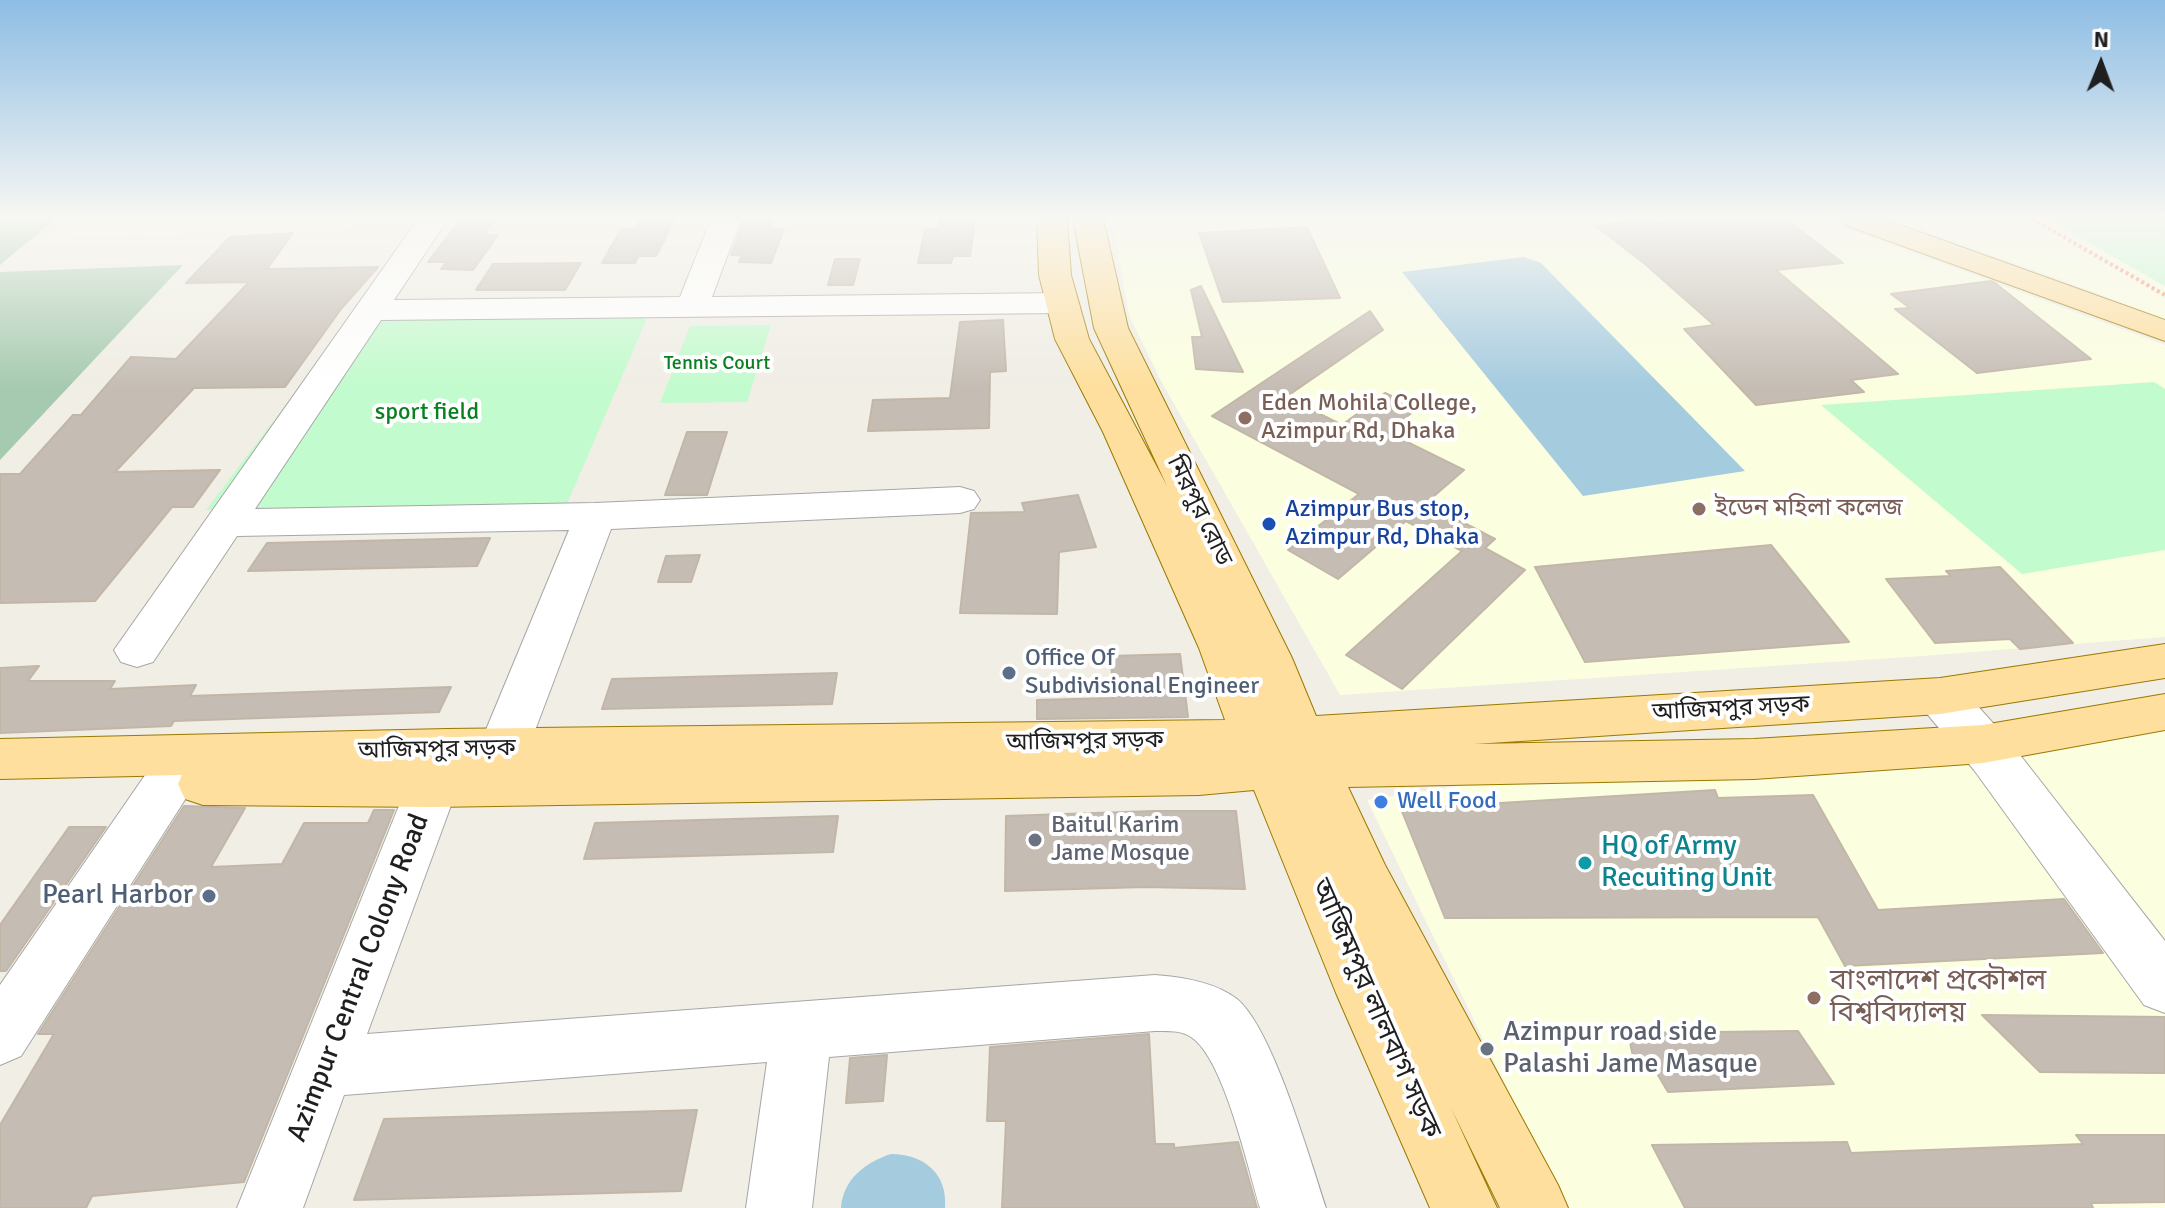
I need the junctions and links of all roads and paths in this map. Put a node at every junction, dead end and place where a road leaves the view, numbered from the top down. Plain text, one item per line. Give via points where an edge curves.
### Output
1 (395, 275) edge
2 (704, 275) edge
3 (1055, 275) edge
4 (1100, 275) edge
5 (2012, 275) edge
6 (2037, 275) edge
7 (2131, 275) edge
8 (2165, 295) edge
9 (1062, 303) junction
10 (692, 307) junction
11 (372, 310) junction
12 (2165, 321) edge
13 (2165, 331) edge
14 (960, 500) dead end
15 (595, 516) junction
16 (225, 523) junction
17 (137, 650) dead end
18 (2165, 661) edge
19 (1940, 696) junction
20 (2165, 712) edge
21 (1983, 744) junction
22 (503, 749) junction
23 (0, 759) edge
24 (440, 767) junction
25 (1292, 769) junction
26 (177, 770) junction
27 (0, 788) edge
28 (2165, 986) edge
29 (802, 1030) junction
30 (0, 1036) edge
31 (325, 1067) junction
32 (270, 1208) edge
33 (779, 1208) edge
34 (1293, 1208) edge
35 (1464, 1208) edge
36 (1535, 1208) edge

1 - 11 street
2 - 10 street
3 - 9 main road, মিরপুর রোড
4 - 25 main road, মিরপুর রোড via 1111,328 1269,658
5 - 13 main road
6 - 12 main road
7 - 8 path
9 - 10 street
9 - 25 main road, মিরপুর রোড via 1072,339 1122,432 1222,648
10 - 11 street
11 - 16 street
14 - 15 street
15 - 16 street
15 - 22 street
16 - 17 street
18 - 19 main road, আজিমপুর সড়ক
19 - 21 street
19 - 25 main road, আজিমপুর সড়ক
20 - 21 main road, আজিমপুর সড়ক
21 - 25 main road, আজিমপুর সড়ক via 1754,759
21 - 28 street
22 - 24 main road, আজিমপুর সড়ক
22 - 25 main road, আজিমপুর সড়ক
23 - 26 main road, আজিমপুর সড়ক
24 - 25 main road, আজিমপুর সড়ক via 1199,775
24 - 26 main road, আজিমপুর সড়ক
24 - 31 street, Azimpur Central Colony Road
25 - 35 main road, আজিমপুর লালবাগ সড়ক via 1365,993
25 - 36 main road via 1365,880
26 - 27 main road, আজিমপুর সড়ক
26 - 30 street
29 - 31 street
29 - 33 street
29 - 34 street via 1189,1004 1220,1022 1242,1058
31 - 32 street, Azimpur Central Colony Road

